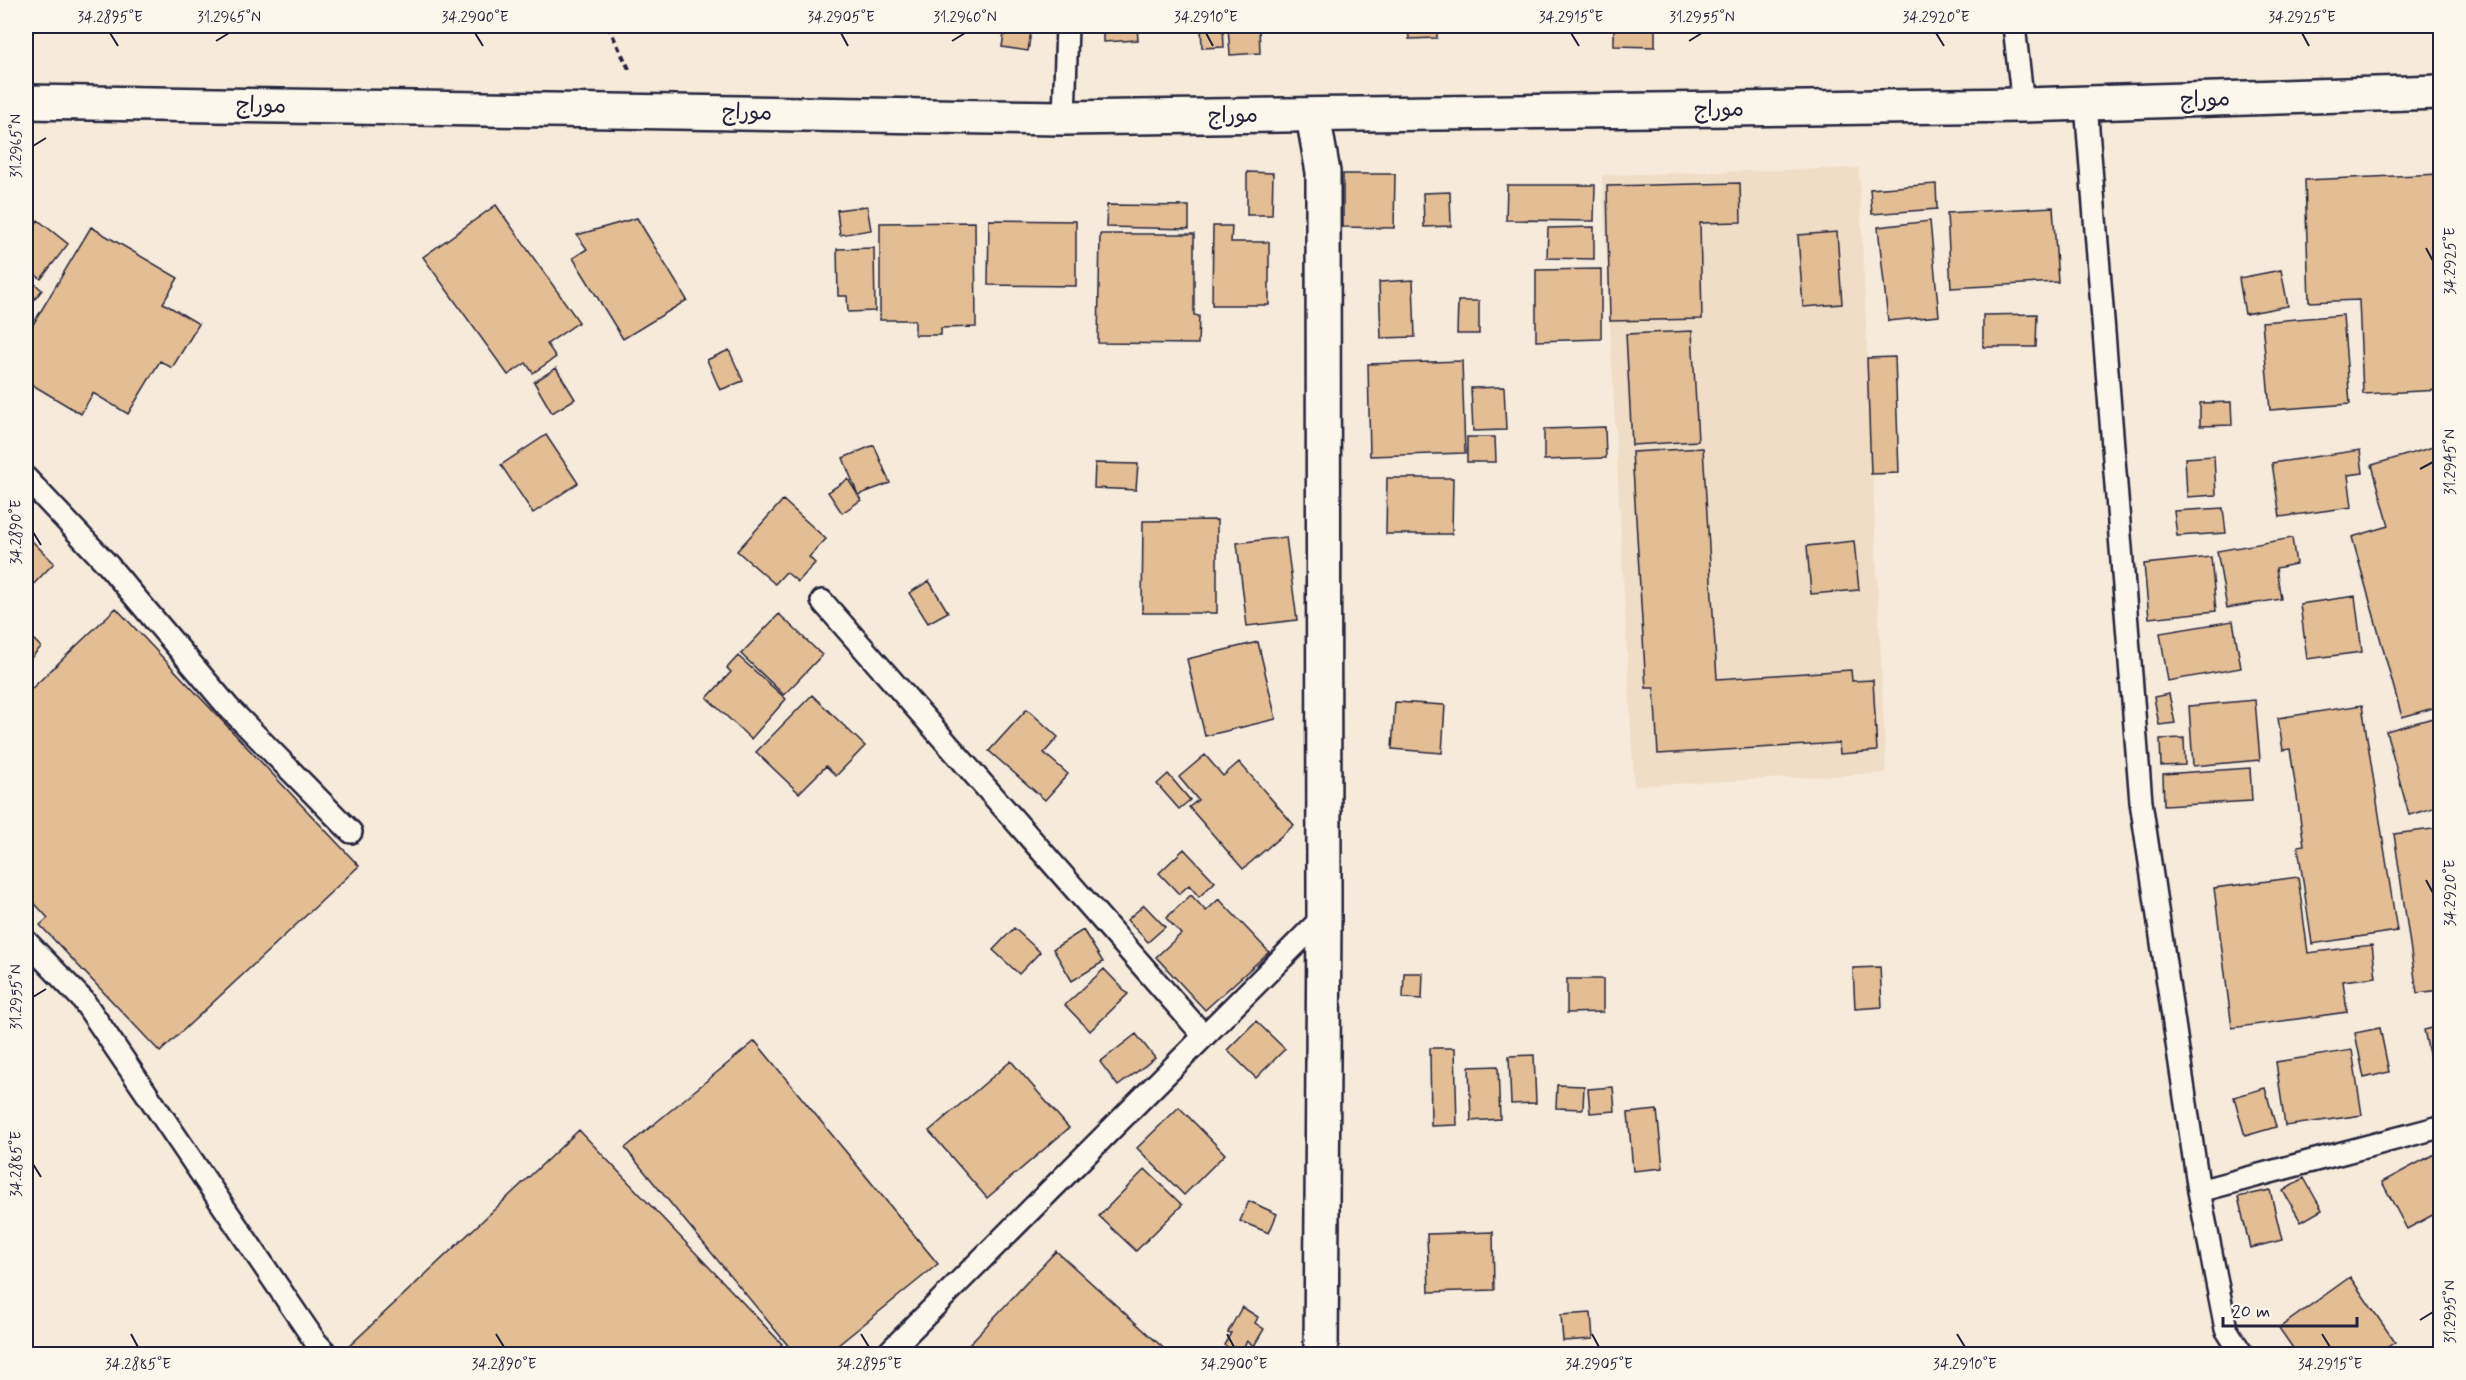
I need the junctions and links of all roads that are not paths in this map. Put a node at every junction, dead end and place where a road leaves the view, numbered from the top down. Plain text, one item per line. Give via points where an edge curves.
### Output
1 (1067, 26) edge
2 (2014, 26) edge
3 (2440, 92) edge
4 (26, 102) edge
5 (2086, 104) junction
6 (2023, 105) junction
7 (1313, 116) junction
8 (1064, 118) junction
9 (26, 478) edge
10 (822, 601) dead end
11 (351, 832) dead end
12 (1324, 916) junction
13 (26, 941) edge
14 (1204, 1036) junction
15 (2440, 1127) edge
16 (2199, 1191) junction
17 (327, 1354) edge
18 (887, 1354) edge
19 (1322, 1354) edge
20 (2242, 1354) edge

1 - 8 lane
2 - 6 lane
3 - 5 main road, موراج
4 - 8 main road, موراج
5 - 6 main road, موراج
5 - 16 lane via 2141,802
6 - 7 main road, موراج
7 - 8 main road, موراج
7 - 12 main road via 1323,172
9 - 11 lane via 108,565 228,707
10 - 14 lane
12 - 14 lane
12 - 19 main road
13 - 17 lane via 83,1000
14 - 18 lane
15 - 16 lane
16 - 20 lane via 2226,1329

